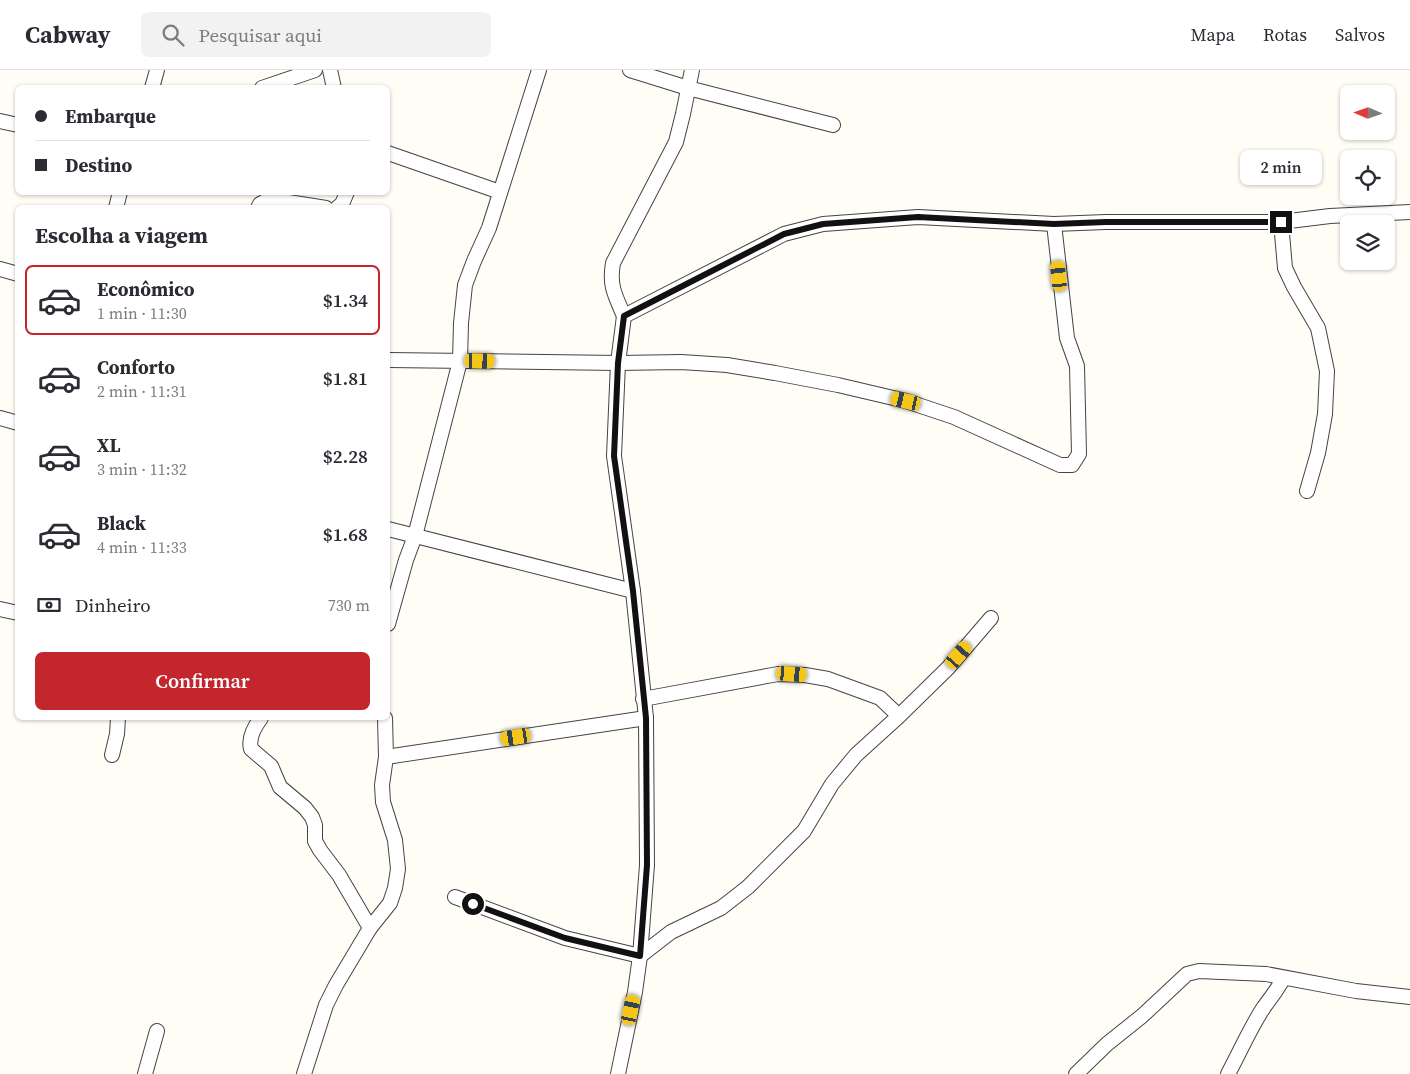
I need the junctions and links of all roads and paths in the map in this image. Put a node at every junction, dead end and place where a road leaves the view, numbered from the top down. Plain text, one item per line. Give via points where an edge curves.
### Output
1 (157, 70) edge
2 (315, 70) edge
3 (330, 70) edge
4 (539, 70) edge
5 (630, 70) edge
6 (692, 70) edge
7 (153, 85) edge
8 (271, 85) edge
9 (333, 85) edge
10 (688, 88) junction
11 (0, 121) edge
12 (15, 124) edge
13 (833, 125) dead end
14 (390, 155) edge
15 (500, 192) junction
16 (260, 205) edge
17 (307, 205) edge
18 (1410, 212) edge
19 (1281, 222) junction
20 (1054, 224) junction
21 (0, 269) edge
22 (15, 273) edge
23 (624, 316) junction
24 (390, 360) edge
25 (460, 361) junction
26 (618, 363) junction
27 (0, 418) edge
28 (15, 422) edge
29 (1307, 491) dead end
30 (390, 530) edge
31 (415, 536) junction
32 (633, 591) junction
33 (0, 609) edge
34 (15, 612) edge
35 (390, 617) edge
36 (991, 618) dead end
37 (643, 698) junction
38 (900, 716) junction
39 (646, 718) junction
40 (118, 720) edge
41 (259, 720) edge
42 (385, 720) edge
43 (112, 755) dead end
44 (386, 757) junction
45 (455, 897) dead end
46 (370, 928) junction
47 (640, 956) junction
48 (1284, 978) junction
49 (1410, 997) edge
50 (157, 1031) dead end
51 (145, 1074) edge
52 (304, 1074) edge
53 (618, 1074) edge
54 (1076, 1074) edge
55 (1228, 1074) edge

1 - 7 street
2 - 8 street
3 - 9 street
4 - 15 street
5 - 10 street
6 - 10 street
10 - 13 street
10 - 23 street via 676,142 613,263 612,289
11 - 12 street
14 - 15 street
15 - 25 street via 466,285
16 - 17 street via 269,199
18 - 19 street
19 - 20 street
19 - 29 street via 1285,268 1318,328 1327,372 1325,414
20 - 23 street via 918,217 809,227 784,234
20 - 26 street via 1067,338 1077,366 1079,454 1072,466 1060,466 954,417 906,401 727,365
21 - 22 street
23 - 26 street
24 - 25 street
25 - 26 street
25 - 31 street
26 - 32 street via 614,456
27 - 28 street
30 - 31 street
31 - 32 street
31 - 35 street
32 - 37 street
33 - 34 street
36 - 38 street via 948,668
37 - 38 street via 778,674 796,675 828,679 880,698
37 - 39 street
38 - 47 street via 856,755 832,784 804,830 748,887 721,908 671,932
39 - 44 street
39 - 47 street via 647,865
40 - 43 street
41 - 46 street via 254,727 250,748 270,766 280,786 312,817 315,841
42 - 44 street
44 - 46 street via 383,802 395,840 398,869 390,902
45 - 47 street via 565,938
46 - 52 street via 326,1005
47 - 53 street
48 - 49 street
48 - 54 street via 1214,971 1187,974
48 - 55 street via 1250,1031
50 - 51 street

